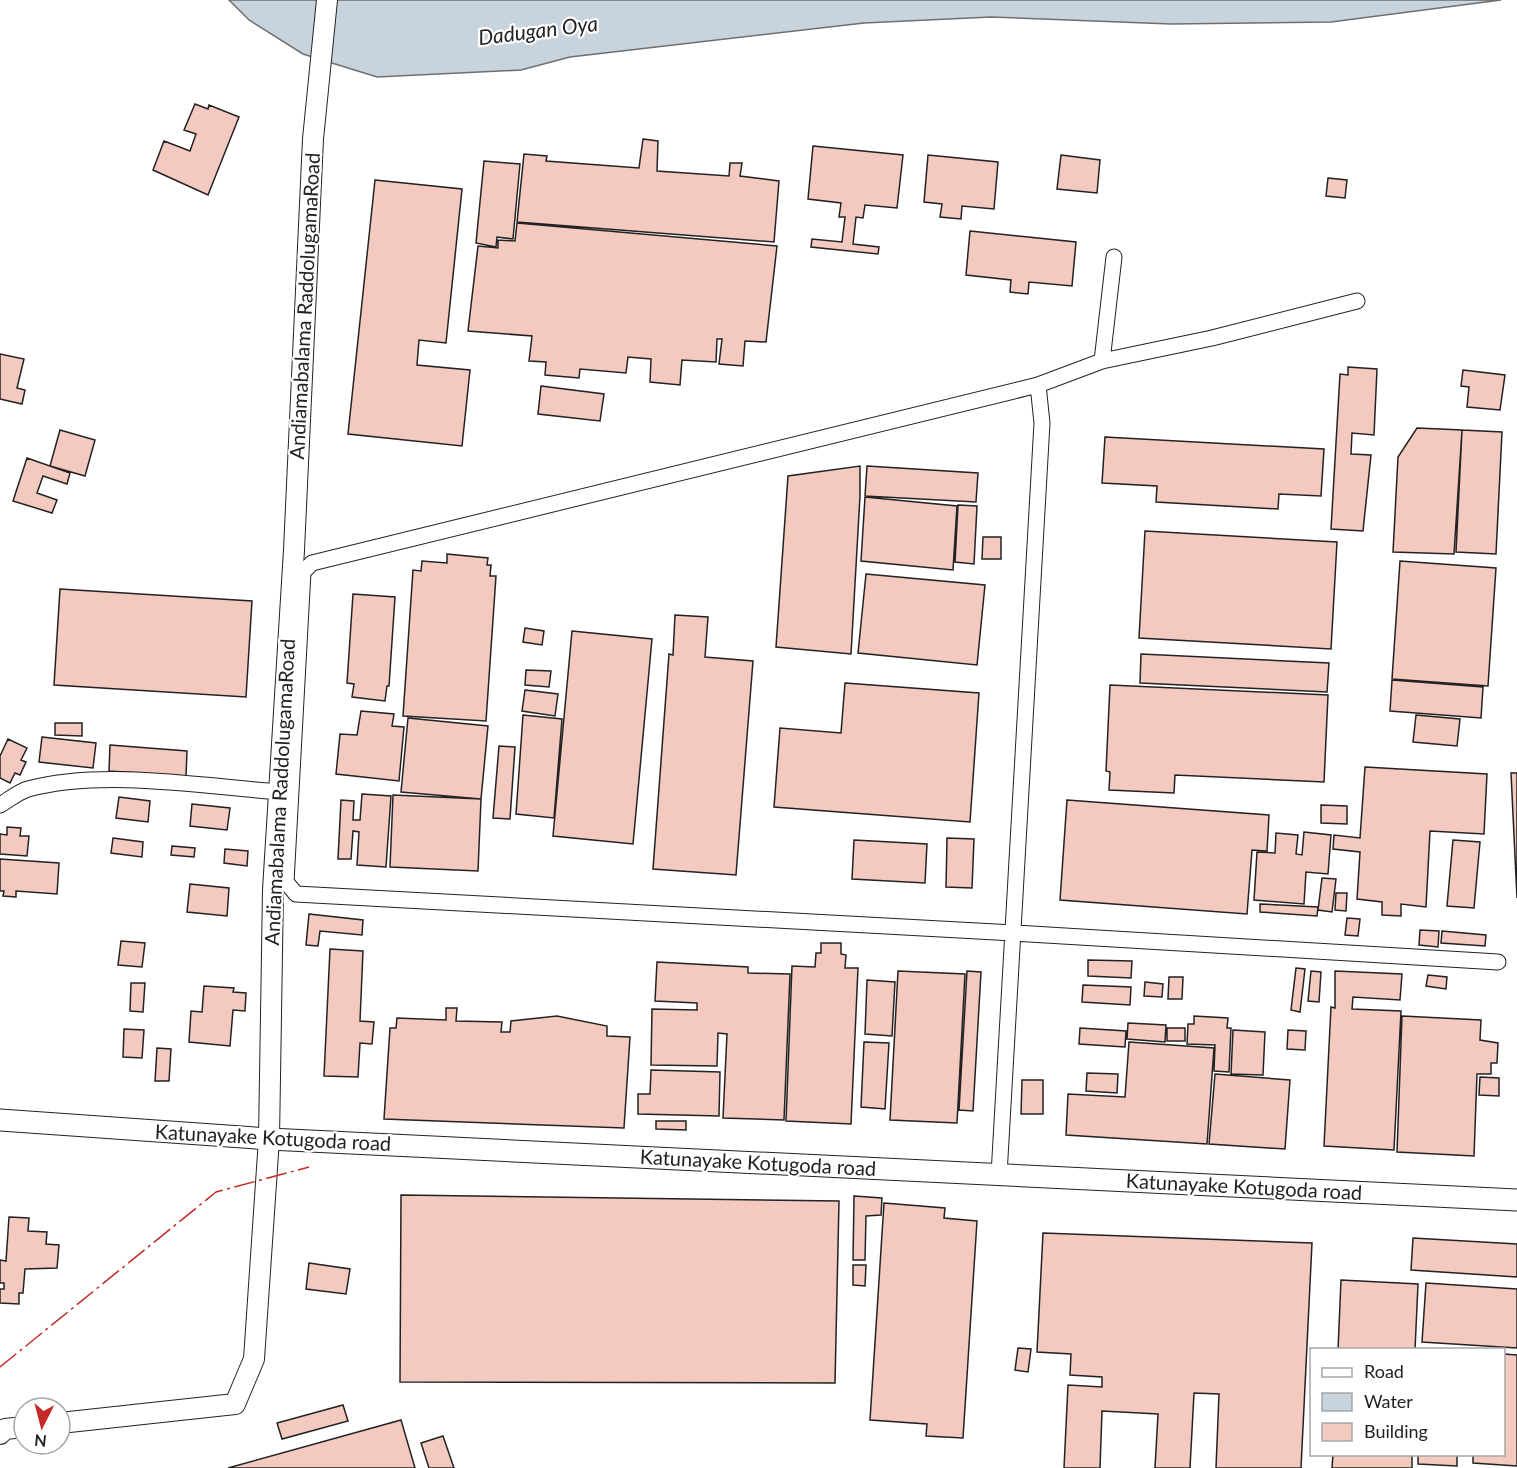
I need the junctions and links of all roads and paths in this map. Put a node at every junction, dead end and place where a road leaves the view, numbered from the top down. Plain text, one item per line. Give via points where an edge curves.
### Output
1 (327, 0) edge
2 (1114, 257) dead end
3 (1357, 301) dead end
4 (1102, 361) junction
5 (1038, 385) junction
6 (279, 792) junction
7 (0, 805) edge
8 (1014, 933) junction
9 (1498, 963) dead end
10 (0, 1120) edge
11 (269, 1139) junction
12 (999, 1175) junction
13 (1517, 1200) edge
14 (72, 1422) edge

1 - 6 street, Andiamabalama RaddolugamaRoad via 313,139
2 - 4 street
3 - 4 street
4 - 5 street
5 - 8 street via 1042,423
5 - 8 street via 312,563 303,572 286,882 296,894
6 - 7 street via 76,780 26,790
6 - 11 street, Andiamabalama RaddolugamaRoad via 273,890
8 - 9 street
8 - 12 street
10 - 11 main road, Katunayake Kotugoda road
11 - 12 main road, Katunayake Kotugoda road
11 - 14 street, Andiamabalama RaddolugamaRoad via 254,1359 235,1404
12 - 13 main road, Katunayake Kotugoda road

